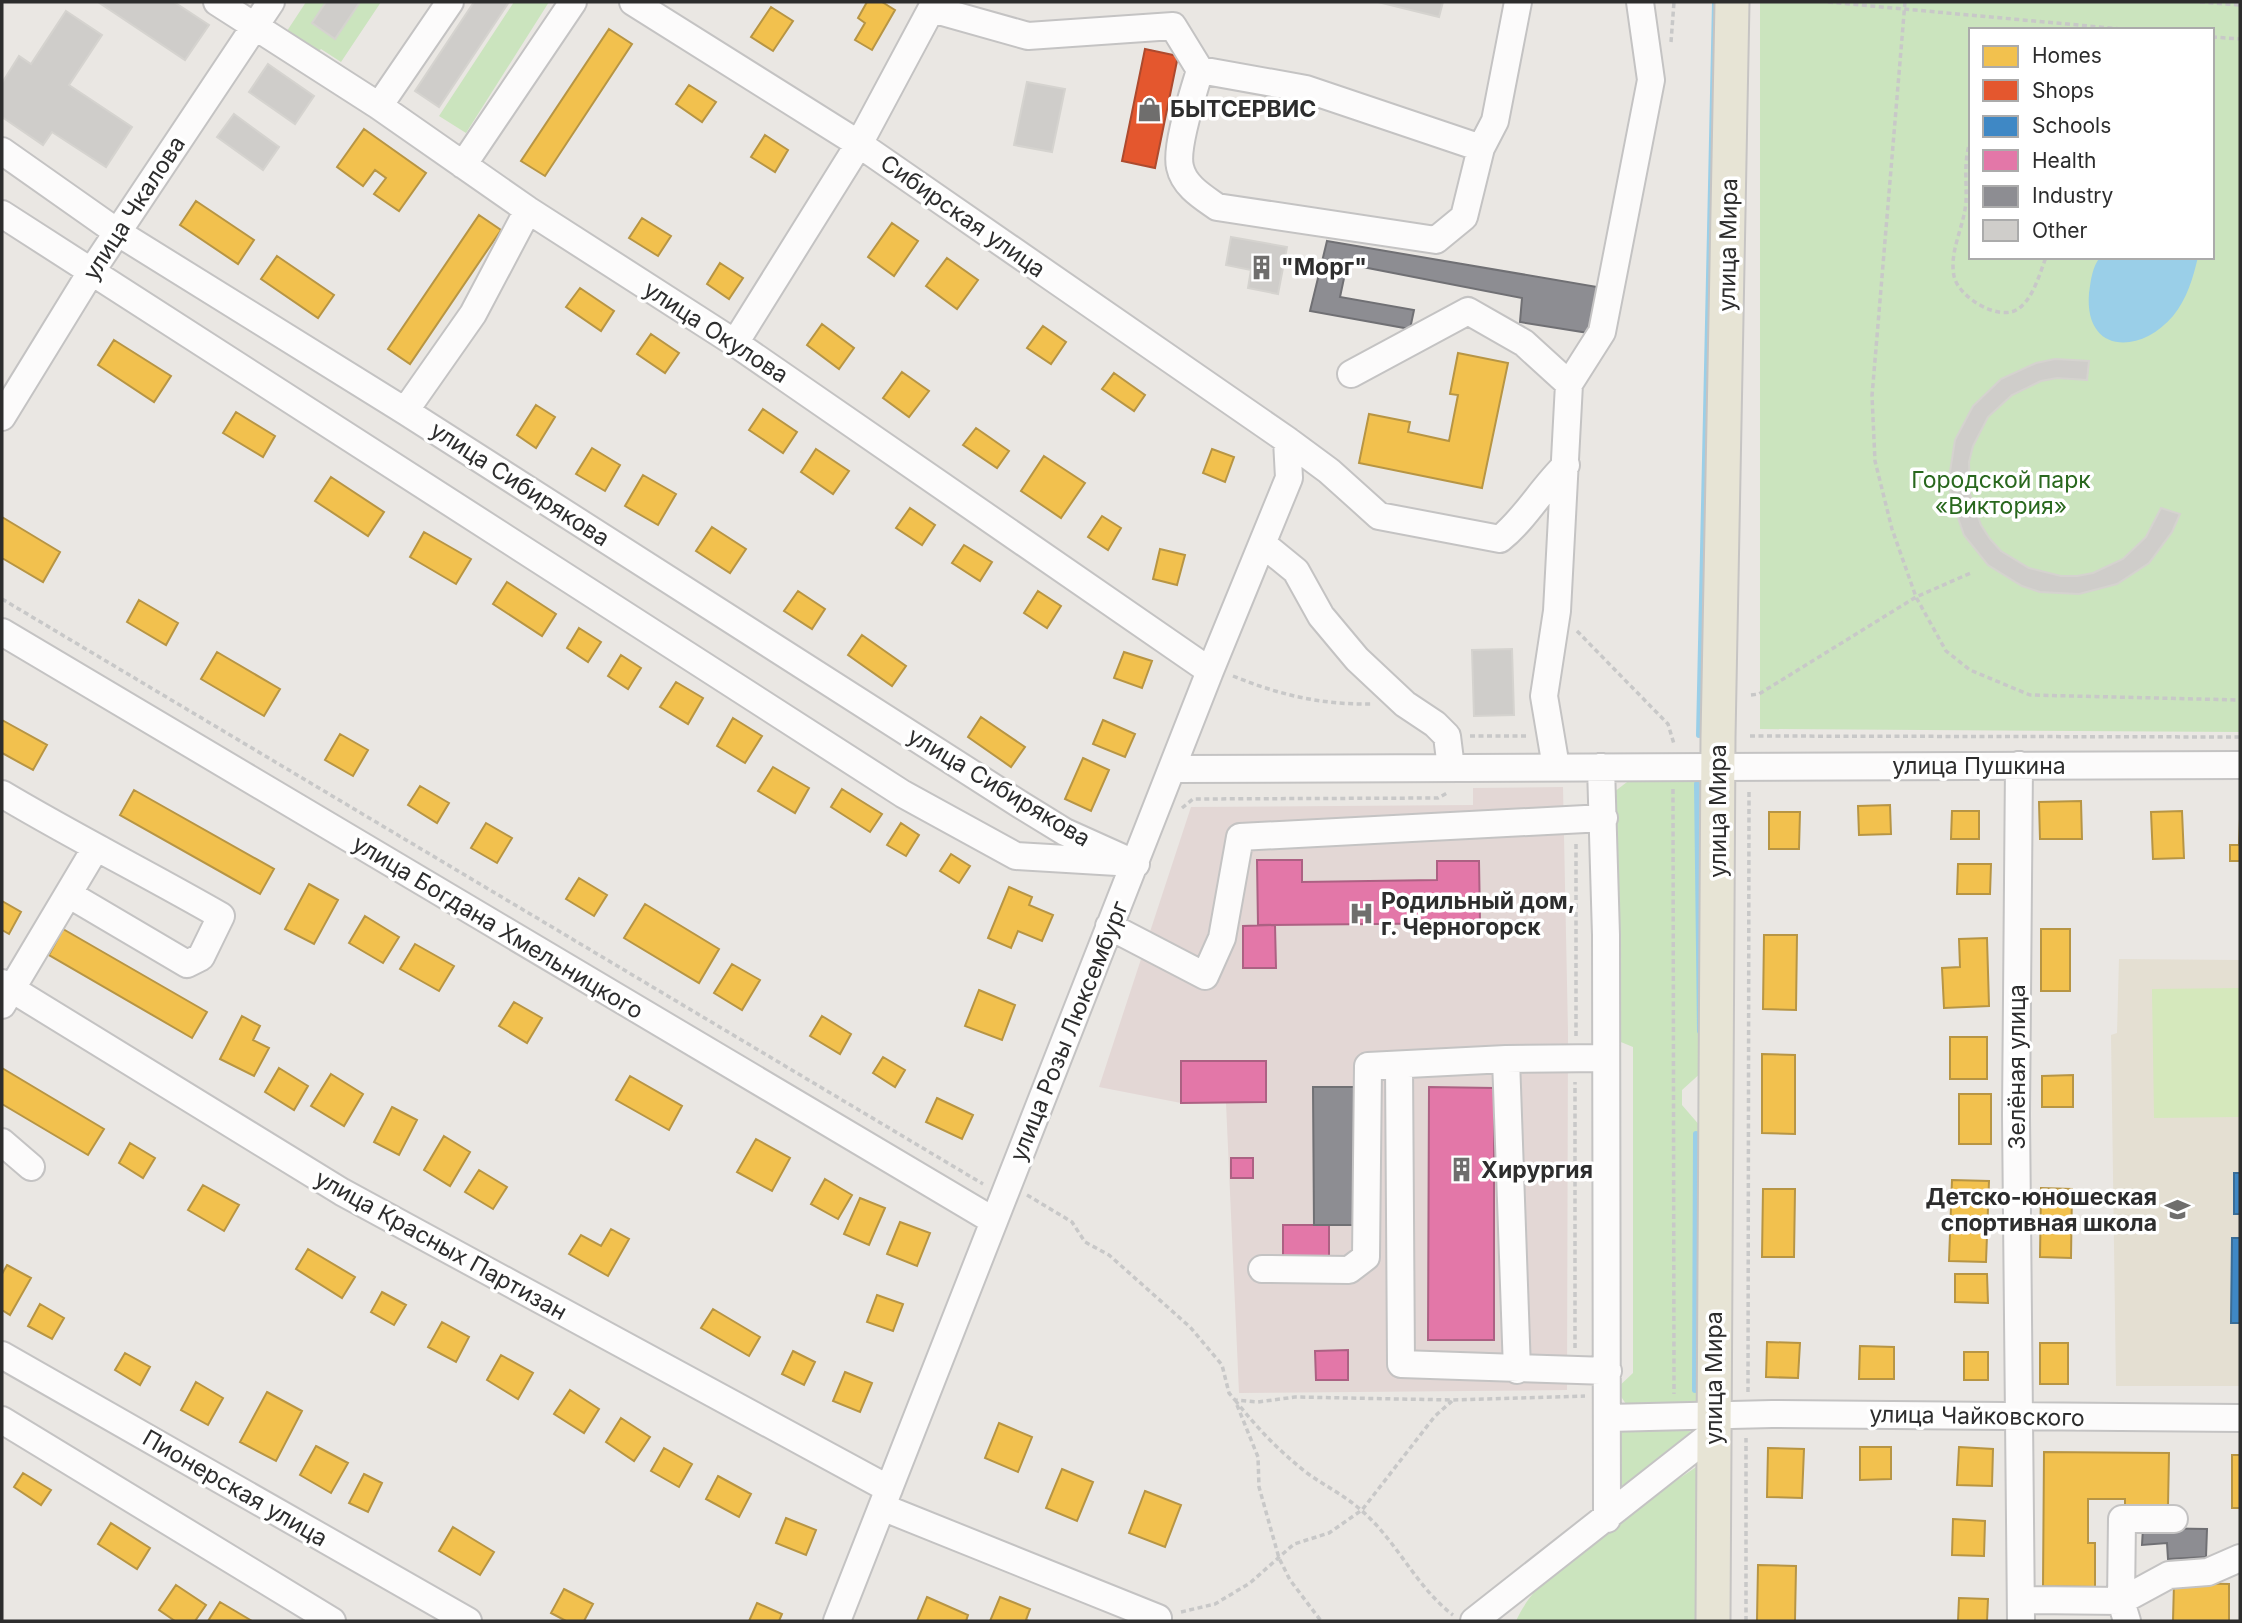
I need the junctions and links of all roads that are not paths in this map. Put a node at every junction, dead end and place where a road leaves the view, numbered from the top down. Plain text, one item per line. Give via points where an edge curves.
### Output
1 (216, 2) edge
2 (271, 2) edge
3 (450, 2) edge
4 (572, 2) edge
5 (633, 2) edge
6 (1518, 2) edge
7 (1640, 2) edge
8 (1732, 2) edge
9 (934, 6) edge
10 (254, 27) junction
11 (1200, 70) junction
12 (379, 106) junction
13 (859, 144) junction
14 (1482, 148) junction
15 (2, 151) edge
16 (463, 165) junction
17 (528, 210) junction
18 (2, 214) edge
19 (117, 232) junction
20 (91, 272) junction
21 (735, 343) junction
22 (1351, 374) dead end
23 (1569, 384) junction
24 (405, 411) junction
25 (2, 417) edge
26 (1287, 440) junction
27 (1566, 465) junction
28 (1263, 544) junction
29 (2, 632) edge
30 (1210, 671) junction
31 (2019, 765) junction
32 (2240, 765) edge
33 (1718, 766) junction
34 (1556, 767) junction
35 (1601, 767) junction
36 (1174, 768) junction
37 (1454, 778) junction
38 (2, 794) edge
39 (1604, 818) junction
40 (95, 849) junction
41 (1136, 863) junction
42 (70, 895) junction
43 (1110, 926) junction
44 (5, 992) edge
45 (1606, 1058) junction
46 (1506, 1059) junction
47 (1398, 1065) junction
48 (2, 1142) edge
49 (31, 1167) dead end
50 (994, 1221) junction
51 (1262, 1269) dead end
52 (2, 1355) edge
53 (1517, 1370) junction
54 (1608, 1371) junction
55 (1601, 1407) junction
56 (2018, 1417) junction
57 (2240, 1418) edge
58 (2, 1420) edge
59 (1713, 1424) junction
60 (886, 1498) junction
61 (1607, 1518) junction
62 (2174, 1519) dead end
63 (2240, 1558) edge
64 (2021, 1611) edge
65 (2124, 1611) edge
66 (1158, 1618) road end
67 (332, 1621) edge
68 (468, 1621) edge
69 (837, 1621) edge
70 (1474, 1621) edge
71 (1713, 1621) edge

1 - 10 street, улица Окулова
2 - 10 street, улица Чкалова
3 - 12 street
4 - 16 street
5 - 13 street, Сибирская улица
6 - 14 street via 1495,121
7 - 23 street via 1651,80 1602,332
8 - 33 main road, улица Мира
9 - 11 street via 1028,36 1173,26
9 - 13 street
10 - 12 street, улица Окулова
10 - 19 street, улица Чкалова
11 - 14 street via 1307,89
11 - 14 street via 1186,117 1179,167 1193,190 1217,207 1436,240 1464,217
12 - 16 street, улица Окулова
13 - 21 street
13 - 26 street, Сибирская улица
15 - 19 street, улица Сибирякова
16 - 17 street, улица Окулова
17 - 21 street, улица Окулова
17 - 24 street via 473,314
18 - 20 street, улица Сибирякова
19 - 20 street, улица Чкалова
19 - 24 street, улица Сибирякова
20 - 25 street, улица Чкалова
20 - 41 street, улица Сибирякова via 902,794 1016,856
21 - 30 street, улица Окулова
22 - 23 street via 1468,311 1524,343
23 - 27 street
24 - 41 street, улица Сибирякова via 1065,832
26 - 27 street, Сибирская улица via 1379,516 1500,538 1519,524 1542,488
26 - 28 street, улица Розы Люксембург via 1289,478
27 - 34 street via 1557,611 1544,696
28 - 30 street, улица Розы Люксембург
28 - 37 street via 1296,571 1328,624 1357,659 1447,736
29 - 50 street, улица Богдана Хмельницкого
30 - 36 street, улица Розы Люксембург
31 - 32 street, улица Пушкина
31 - 33 street, улица Пушкина
31 - 56 street, Зелёная улица
33 - 35 street, улица Пушкина
33 - 59 main road, улица Мира
34 - 35 street, улица Пушкина
34 - 37 street, улица Пушкина
35 - 39 street
36 - 37 street, улица Пушкина
36 - 41 street, улица Розы Люксембург
38 - 40 street
39 - 43 street via 1240,837 1222,938 1205,976
39 - 45 street
40 - 42 street
40 - 42 street via 116,856 221,916 201,957 187,964
41 - 43 street, улица Розы Люксембург
42 - 44 street
43 - 50 street, улица Розы Люксембург
44 - 60 street, улица Красных Партизан via 342,1192
45 - 46 street
45 - 54 street
46 - 47 street
46 - 53 street
47 - 51 street via 1368,1066 1366,1257 1349,1270
47 - 53 street via 1401,1364
48 - 49 street
50 - 60 street, улица Розы Люксембург
52 - 68 street, Пионерская улица
53 - 54 street via 1575,1384
54 - 55 street
55 - 59 street, улица Чайковского
55 - 61 street
56 - 57 street, улица Чайковского
56 - 59 street, улица Чайковского via 1747,1415
56 - 64 street, Зелёная улица
58 - 67 street
59 - 61 street
59 - 71 main road, улица Мира
60 - 66 street, улица Красных Партизан
60 - 69 street, улица Розы Люксембург
61 - 70 street
62 - 65 street via 2122,1520
63 - 65 street via 2208,1572 2169,1575
64 - 65 street

